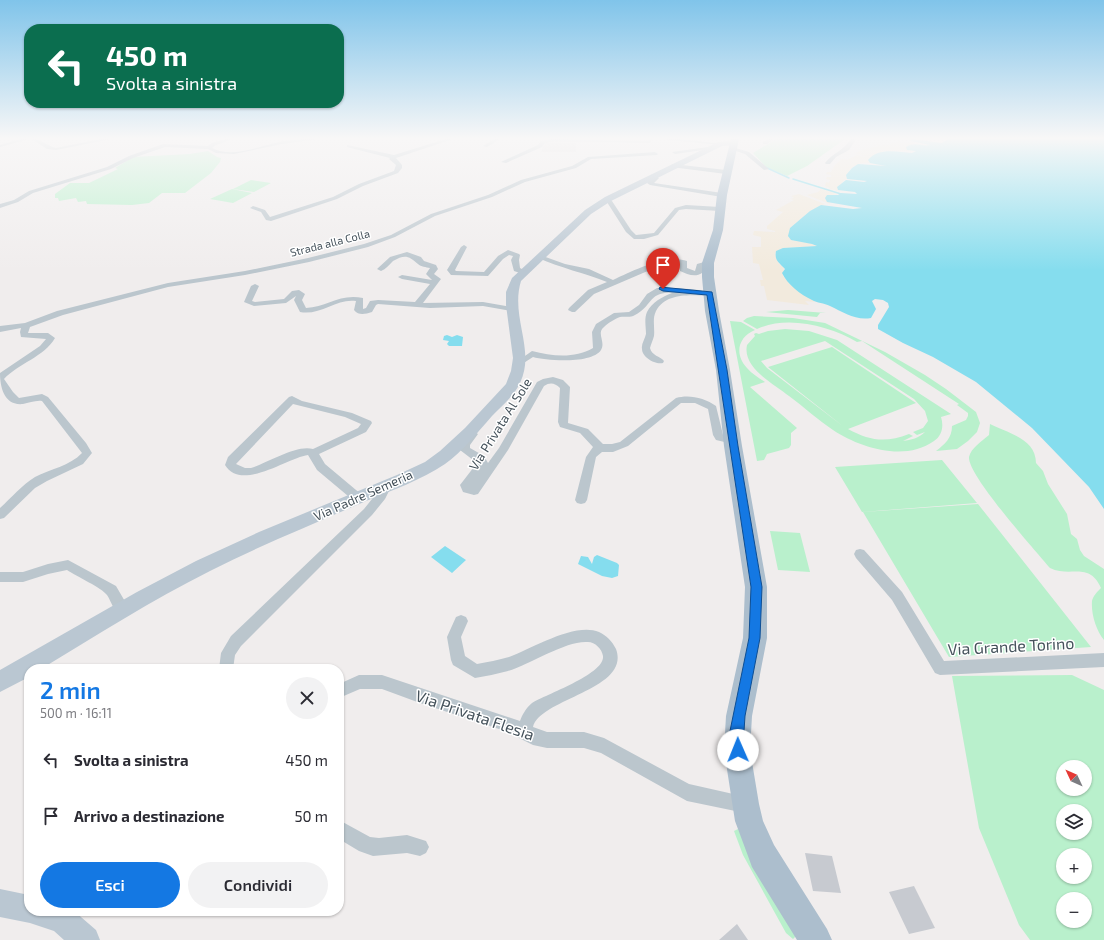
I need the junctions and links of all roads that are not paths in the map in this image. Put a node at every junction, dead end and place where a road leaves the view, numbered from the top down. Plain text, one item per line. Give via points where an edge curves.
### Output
1 (61, 183) edge
2 (367, 183) edge
3 (519, 183) edge
4 (640, 183) edge
5 (652, 183) edge
6 (724, 183) edge
7 (608, 199) junction
8 (721, 202) junction
9 (0, 206) edge
10 (253, 208) dead end
11 (464, 247) dead end
12 (540, 257) junction
13 (708, 263) junction
14 (381, 270) dead end
15 (523, 272) junction
16 (402, 277) dead end
17 (434, 282) junction
18 (615, 283) junction
19 (256, 286) dead end
20 (684, 291) junction
21 (710, 294) junction
22 (417, 305) junction
23 (512, 309) junction
24 (572, 310) dead end
25 (27, 325) junction
26 (0, 329) edge
27 (660, 361) dead end
28 (519, 363) junction
29 (0, 378) edge
30 (473, 430) junction
31 (733, 441) junction
32 (600, 448) junction
33 (313, 453) junction
34 (385, 487) junction
35 (358, 498) junction
36 (581, 500) dead end
37 (0, 515) edge
38 (860, 554) dead end
39 (0, 578) edge
40 (123, 610) junction
41 (461, 621) dead end
42 (1104, 660) edge
43 (31, 664) edge
44 (227, 664) edge
45 (24, 668) edge
46 (0, 682) edge
47 (344, 689) edge
48 (525, 731) junction
49 (745, 804) junction
50 (344, 833) edge
51 (420, 847) dead end
52 (0, 903) edge
53 (24, 908) edge
54 (51, 916) edge
55 (86, 940) edge
56 (816, 940) edge

1 - 9 street via 31,192 16,201
2 - 10 street via 321,203 271,219 268,219 264,211
3 - 25 street, Strada alla Colla via 495,194 433,215 393,236 366,246 245,273 168,285 60,313
4 - 7 main road, Via Padre Semeria
5 - 8 street via 682,189
6 - 8 main road
7 - 8 street via 628,231 634,237 640,238 656,234 674,211 681,207
7 - 12 main road, Via Padre Semeria via 588,212
8 - 13 main road via 718,230
11 - 15 street via 451,270 454,273 484,274 499,256 512,252 517,255 517,269
12 - 15 main road, Via Padre Semeria
12 - 18 street
13 - 18 street via 700,266 700,272 697,273 683,270 684,262 666,263 647,268
13 - 21 main road
14 - 17 street via 390,260 407,254 433,266 430,274 437,279
15 - 23 main road, Via Padre Semeria via 513,286
16 - 17 street
17 - 22 street
18 - 24 street via 591,292
19 - 22 street via 248,302 283,302 299,292 301,294 298,300 303,310 318,308 347,298 360,300 358,309 362,312 369,310 373,303 378,302
20 - 21 street
20 - 27 street via 660,303 651,312 646,350
20 - 28 street via 660,290 631,314 616,315 604,322 597,328 598,345 592,352 582,356 550,358 533,354
21 - 31 main road
22 - 23 street via 483,304
23 - 28 main road, Via Padre Semeria
25 - 26 street, Strada alla Colla
25 - 29 street via 24,335 48,336 51,338 50,342 15,364
28 - 30 main road, Via Padre Semeria via 512,386
29 - 37 street via 12,399 18,402 42,397 45,399 87,453 79,461 42,478
30 - 32 street, Via Privata Al Sole via 465,445 466,450 483,463 466,485 467,489 474,491 503,450 540,384 555,380 564,387 564,425 584,430
30 - 34 main road, Via Padre Semeria via 438,460
31 - 32 street via 720,438 718,435 713,408 702,402 685,400 674,403 619,447
31 - 49 main road via 756,587 755,638 737,731
32 - 36 street via 591,457
33 - 33 street via 304,452 254,471 246,472 230,465 292,399 367,423 362,430
33 - 35 street via 321,467
34 - 35 main road, Via Padre Semeria
34 - 44 street via 368,512 243,633 228,653
35 - 40 main road, Via Padre Semeria via 231,552
38 - 42 street, Via Grande Torino via 897,596 940,668
39 - 40 street via 23,576 68,565 111,590
40 - 43 main road, Via Padre Semeria
41 - 48 street via 454,637 458,660 475,671 506,664 583,636 597,638 608,647 610,660 604,672 536,709 528,719
45 - 46 main road, Via Padre Semeria
47 - 48 street, Via Privata Flesia via 359,682 382,682
48 - 49 street, Via Privata Flesia via 533,737 547,740 584,740 604,746 687,792
49 - 56 main road via 749,821 764,856
50 - 51 street via 370,847 402,843
52 - 53 main road
54 - 55 main road via 63,920

